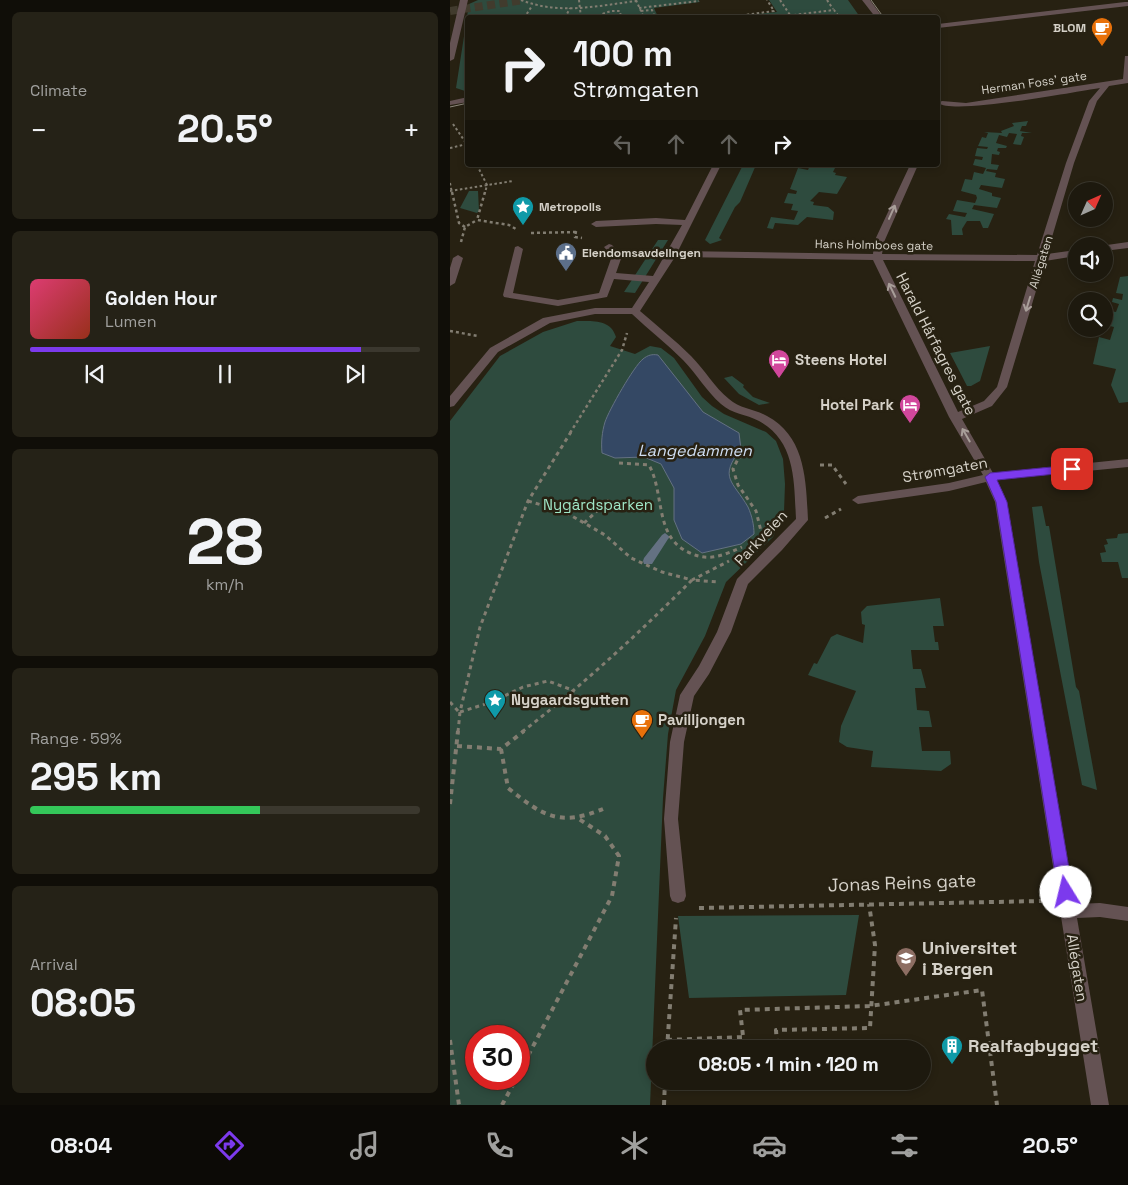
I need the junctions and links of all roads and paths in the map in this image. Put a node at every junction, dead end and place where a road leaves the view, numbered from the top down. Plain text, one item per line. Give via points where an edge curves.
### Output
1 (464, 0) edge
2 (521, 0) edge
3 (579, 0) edge
4 (669, 0) edge
5 (767, 0) edge
6 (780, 0) edge
7 (827, 0) edge
8 (866, 0) edge
9 (636, 1) edge
10 (690, 1) edge
11 (699, 1) edge
12 (1125, 3) edge
13 (608, 4) junction
14 (672, 4) junction
15 (533, 6) junction
16 (570, 8) junction
17 (580, 8) junction
18 (610, 10) junction
19 (640, 10) junction
20 (834, 10) junction
21 (812, 12) junction
22 (450, 13) edge
23 (461, 13) junction
24 (978, 14) dead end
25 (526, 15) edge
26 (566, 15) edge
27 (581, 15) edge
28 (602, 15) edge
29 (621, 15) edge
30 (642, 15) edge
31 (654, 15) edge
32 (744, 15) edge
33 (790, 15) edge
34 (796, 15) edge
35 (814, 15) edge
36 (838, 15) edge
37 (878, 15) edge
38 (984, 21) junction
39 (940, 26) edge
40 (450, 55) edge
41 (1128, 58) edge
42 (1128, 81) edge
43 (1106, 86) junction
44 (465, 100) edge
45 (450, 103) edge
46 (940, 107) edge
47 (453, 124) dead end
48 (465, 142) edge
49 (465, 145) edge
50 (450, 148) edge
51 (478, 167) edge
52 (716, 167) edge
53 (913, 167) edge
54 (513, 181) dead end
55 (450, 183) edge
56 (487, 185) junction
57 (450, 190) edge
58 (477, 220) junction
59 (688, 223) junction
60 (596, 224) dead end
61 (464, 227) junction
62 (522, 232) dead end
63 (527, 232) dead end
64 (563, 232) dead end
65 (1128, 245) edge
66 (1113, 247) edge
67 (609, 248) dead end
68 (518, 249) dead end
69 (672, 254) junction
70 (1068, 254) edge
71 (458, 258) joint
72 (877, 258) junction
73 (1043, 258) junction
74 (610, 276) junction
75 (654, 279) junction
76 (450, 283) edge
77 (634, 311) junction
78 (450, 331) edge
79 (476, 335) dead end
80 (450, 403) edge
81 (955, 417) junction
82 (748, 448) dead end
83 (619, 463) dead end
84 (1128, 463) edge
85 (990, 477) junction
86 (609, 500) dead end
87 (858, 500) joint
88 (528, 502) junction
89 (802, 520) junction
90 (584, 523) junction
91 (757, 540) dead end
92 (744, 546) dead end
93 (737, 558) dead end
94 (692, 580) junction
95 (742, 582) junction
96 (575, 692) junction
97 (450, 702) edge
98 (460, 712) junction
99 (457, 746) junction
100 (501, 749) junction
101 (452, 787) edge
102 (450, 804) edge
103 (604, 809) dead end
104 (579, 819) junction
105 (678, 896) junction
106 (869, 904) junction
107 (1069, 912) junction
108 (1128, 914) edge
109 (870, 1006) junction
110 (743, 1037) junction
111 (450, 1040) edge
112 (667, 1040) joint
113 (743, 1040) edge
114 (777, 1040) edge
115 (530, 1052) edge
116 (510, 1090) edge
117 (665, 1090) edge
118 (459, 1105) edge
119 (502, 1105) edge
120 (664, 1105) edge
121 (997, 1105) edge
122 (1100, 1105) edge

1 - 23 street
2 - 15 path
3 - 17 path
4 - 14 path
5 - 32 path via 774,11
6 - 33 path
7 - 20 path
8 - 37 street
9 - 13 path
9 - 19 path
10 - 11 path
10 - 14 path
12 - 38 street
13 - 17 path
13 - 18 path
14 - 19 path
15 - 16 path
15 - 25 path
16 - 17 path
16 - 26 path
17 - 27 path
18 - 28 path
18 - 29 path via 620,11
19 - 30 path
19 - 31 path via 652,10
20 - 21 path
20 - 36 path
21 - 34 path
21 - 35 path
22 - 23 street
23 - 40 street
24 - 38 street
38 - 39 street
41 - 42 street
42 - 43 street, Herman Foss' gate
43 - 46 street, Herman Foss' gate
43 - 73 street, Allégaten via 1093,101 1070,163
44 - 45 street
47 - 48 path
49 - 50 path
51 - 56 path
52 - 59 street
72 -> 53 street via 879,242
54 - 56 path
55 - 57 path
56 - 57 path
56 - 58 path
57 - 61 path via 458,223
58 - 61 path
58 - 62 path via 509,225
59 - 60 street
59 - 69 street
61 - 71 path
63 - 64 path
65 - 66 street
67 - 74 street via 617,256
68 - 74 street via 508,295 558,303 603,295
69 - 72 street, Hans Holmboes gate
69 - 75 street
70 - 73 street, Hans Holmboes gate
71 - 76 street
72 - 73 street, Hans Holmboes gate
81 -> 72 street, Harald Hårfagres gate
73 -> 81 street, Allégaten via 1000,392 987,405
74 - 75 street
75 - 77 street
77 - 80 street via 595,311 547,320 494,350
77 - 88 path via 622,350
77 - 89 street, Parkveien via 686,358 724,402 763,419 784,433 799,466
78 - 79 path
85 -> 81 street, Harald Hårfagres gate
82 - 91 path via 733,469 761,523
83 - 92 path via 649,465 657,475 663,524 668,538 684,552 709,560
84 - 85 street, Strømgaten
85 - 87 street, Strømgaten via 949,488
85 - 107 street, Allégaten via 1001,502
86 - 90 path
87 - 89 path via 823,519
88 - 90 path via 564,512
88 - 98 path via 480,627
89 - 95 street, Parkveien
90 - 94 path via 631,558 662,572
93 - 94 path
94 - 95 path
94 - 96 path
95 - 105 street, Parkveien via 724,632 687,694 682,713 671,819
96 - 98 path via 548,681 523,687 492,702
96 - 100 path
97 - 98 path
98 - 99 path
99 - 100 path
99 - 101 path
100 - 104 path via 508,788 536,810 556,820
101 - 102 path
103 - 104 path
104 - 115 path via 605,836 619,856 612,896
105 - 106 path, Jonas Reins gate via 695,908
105 - 112 path
106 - 107 path, Jonas Reins gate via 1038,900
106 - 109 path via 875,945
107 - 108 street via 1100,910
107 - 122 street, Allégaten
109 - 110 path via 740,1010
109 - 114 path via 870,1028 776,1030
109 - 121 path via 982,990
110 - 112 path
110 - 113 path
111 - 118 path
116 - 119 path
117 - 120 path

